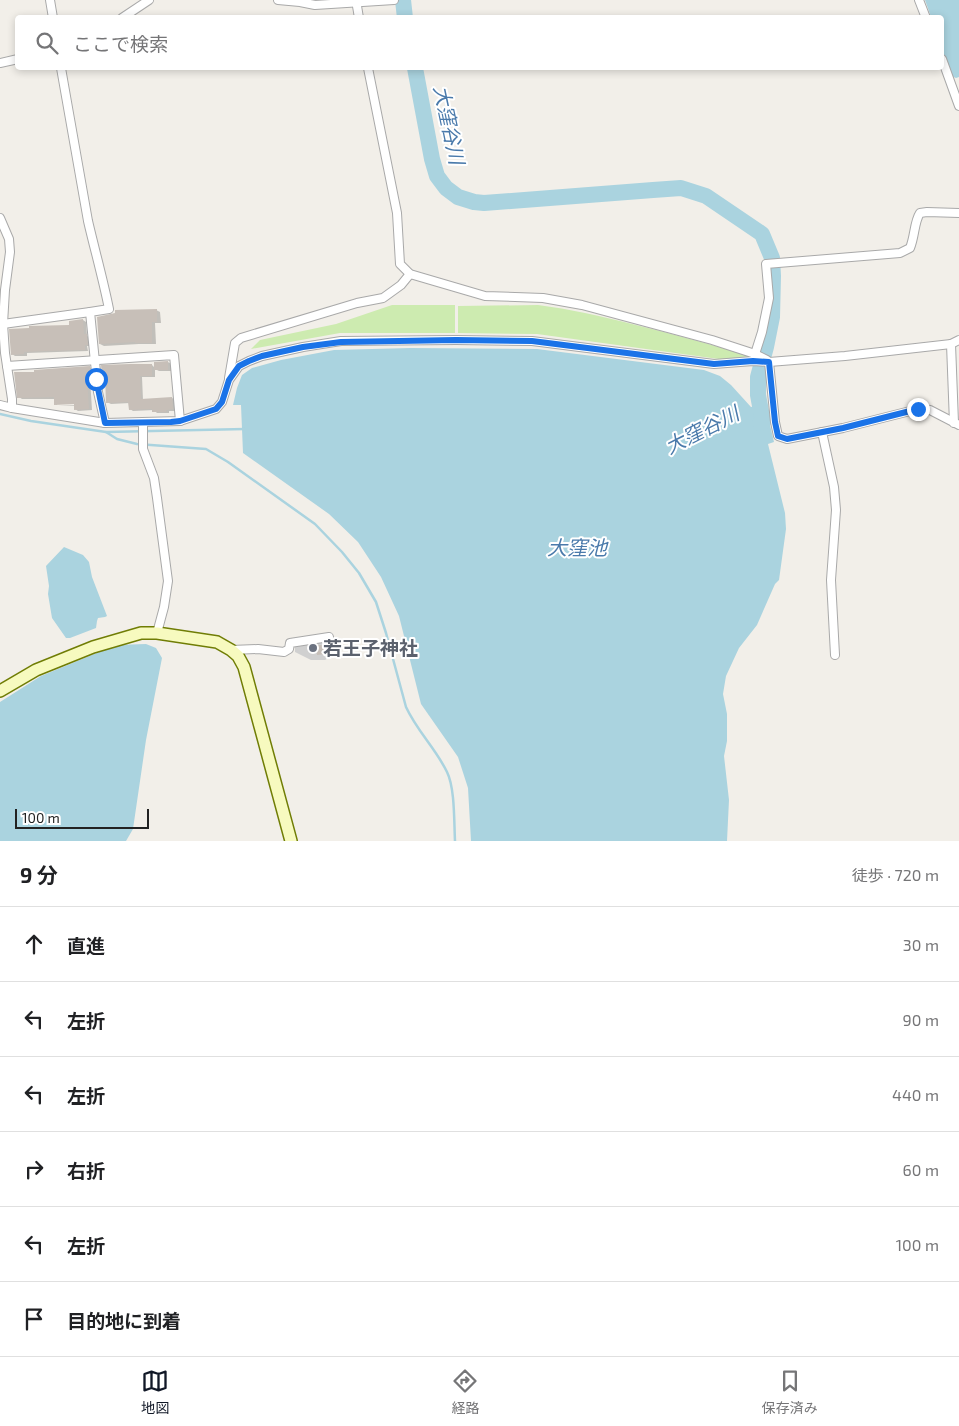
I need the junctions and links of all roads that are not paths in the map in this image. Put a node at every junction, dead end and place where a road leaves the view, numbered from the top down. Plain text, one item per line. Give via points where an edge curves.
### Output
1 (50, 0) edge
2 (149, 0) edge
3 (278, 0) edge
4 (394, 0) edge
5 (919, 0) edge
6 (356, 2) edge
7 (52, 15) edge
8 (126, 15) edge
9 (358, 15) edge
10 (925, 15) edge
11 (15, 60) edge
12 (0, 63) edge
13 (944, 65) edge
14 (61, 70) edge
15 (368, 70) edge
16 (959, 106) edge
17 (959, 213) edge
18 (0, 218) edge
19 (410, 274) junction
20 (90, 312) junction
21 (3, 324) junction
22 (959, 340) edge
23 (951, 344) junction
24 (763, 359) junction
25 (95, 360) junction
26 (7, 366) junction
27 (229, 380) junction
28 (0, 404) edge
29 (12, 408) junction
30 (180, 421) junction
31 (105, 423) junction
32 (957, 424) edge
33 (143, 425) junction
34 (822, 432) junction
35 (157, 634) junction
36 (329, 637) dead end
37 (230, 650) junction
38 (835, 655) dead end
39 (0, 691) edge
40 (291, 841) edge

1 - 7 street
2 - 8 street
3 - 6 street via 315,5
4 - 6 street
5 - 10 street
6 - 9 street
11 - 12 street
13 - 16 street
14 - 20 street via 88,222 109,309
15 - 19 street via 397,214 400,264
17 - 24 street via 920,214 910,248 900,253 766,264 769,298 762,332
18 - 21 street via 9,239 10,252
19 - 24 street via 486,296 543,298 582,305 712,340
19 - 27 street via 383,298 241,338 235,343
20 - 21 street
20 - 25 street
21 - 26 street
22 - 23 street
23 - 24 street via 845,356
23 - 32 street
24 - 27 street via 714,364 532,341 341,342 262,356 239,366
24 - 34 street via 778,436 787,439
25 - 26 street
25 - 30 street via 174,356
25 - 31 street
26 - 29 street
27 - 30 street via 222,402 216,409
28 - 29 street
29 - 31 street
30 - 33 street
31 - 33 street
32 - 34 street via 930,410 918,409
33 - 35 street via 143,443 154,478 168,581
34 - 38 street via 836,510 831,580
35 - 37 street via 217,642
35 - 39 street via 130,635 93,647 36,670
36 - 37 street via 290,643 284,652
37 - 40 street via 244,667

